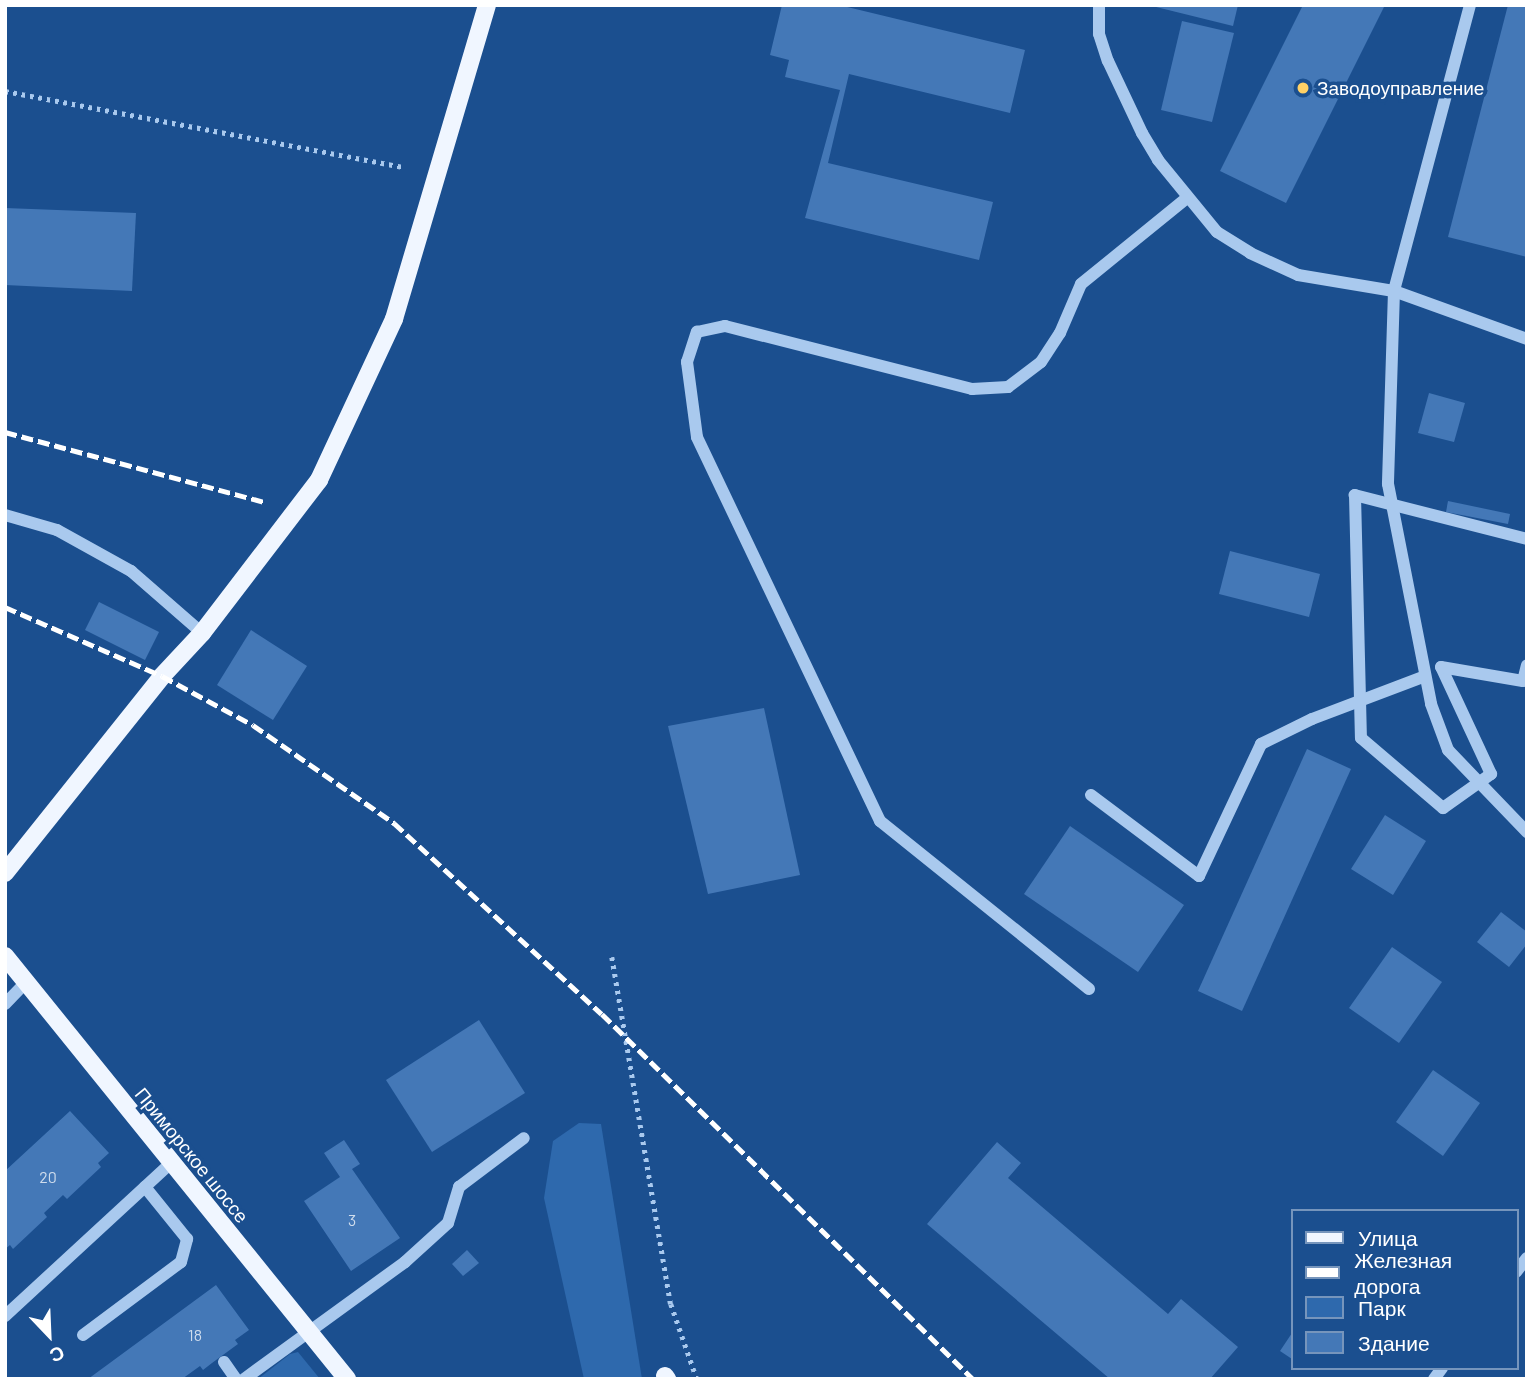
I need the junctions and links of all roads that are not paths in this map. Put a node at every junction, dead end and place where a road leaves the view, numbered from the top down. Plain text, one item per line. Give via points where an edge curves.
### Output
1 (487, 5) edge
2 (1099, 5) edge
3 (1470, 5) edge
4 (1187, 198) junction
5 (1394, 291) junction
6 (1527, 339) edge
7 (1392, 504) junction
8 (5, 515) edge
9 (1527, 539) edge
10 (202, 633) junction
11 (1527, 665) edge
12 (1425, 676) junction
13 (1360, 699) junction
14 (1478, 784) junction
15 (1091, 795) dead end
16 (1527, 832) edge
17 (5, 873) edge
18 (5, 956) edge
19 (25, 983) junction
20 (1089, 989) dead end
21 (5, 1004) edge
22 (524, 1138) dead end
23 (172, 1162) junction
24 (145, 1187) junction
25 (5, 1316) edge
26 (309, 1330) junction
27 (83, 1335) dead end
28 (224, 1362) dead end
29 (236, 1379) edge
30 (244, 1379) edge
31 (347, 1379) edge

1 - 10 main road via 394,319 319,480
2 - 4 lane via 1100,34 1120,90 1158,160
3 - 5 lane
4 - 5 lane via 1217,232 1298,275
4 - 20 lane via 1081,284 1060,333 1041,362 1008,387 972,389 725,326 697,332 687,362 697,437 880,821
5 - 6 lane
5 - 7 lane via 1388,484
7 - 9 lane
7 - 12 lane
7 - 13 lane via 1355,495
8 - 10 lane via 57,530 131,571
10 - 17 main road via 162,676
11 - 14 lane via 1523,681 1441,667 1491,774
12 - 13 lane
12 - 14 lane via 1448,750
13 - 14 lane via 1361,738 1443,808
13 - 15 lane via 1261,744 1199,876
14 - 16 lane
18 - 19 main road, Приморское шоссе
19 - 21 lane
19 - 23 main road, Приморское шоссе
22 - 26 lane via 459,1187 448,1223 405,1262
23 - 24 lane
23 - 26 main road, Приморское шоссе
24 - 25 lane
24 - 27 lane via 187,1239 181,1262
26 - 30 lane
26 - 31 main road, Приморское шоссе
28 - 29 lane

